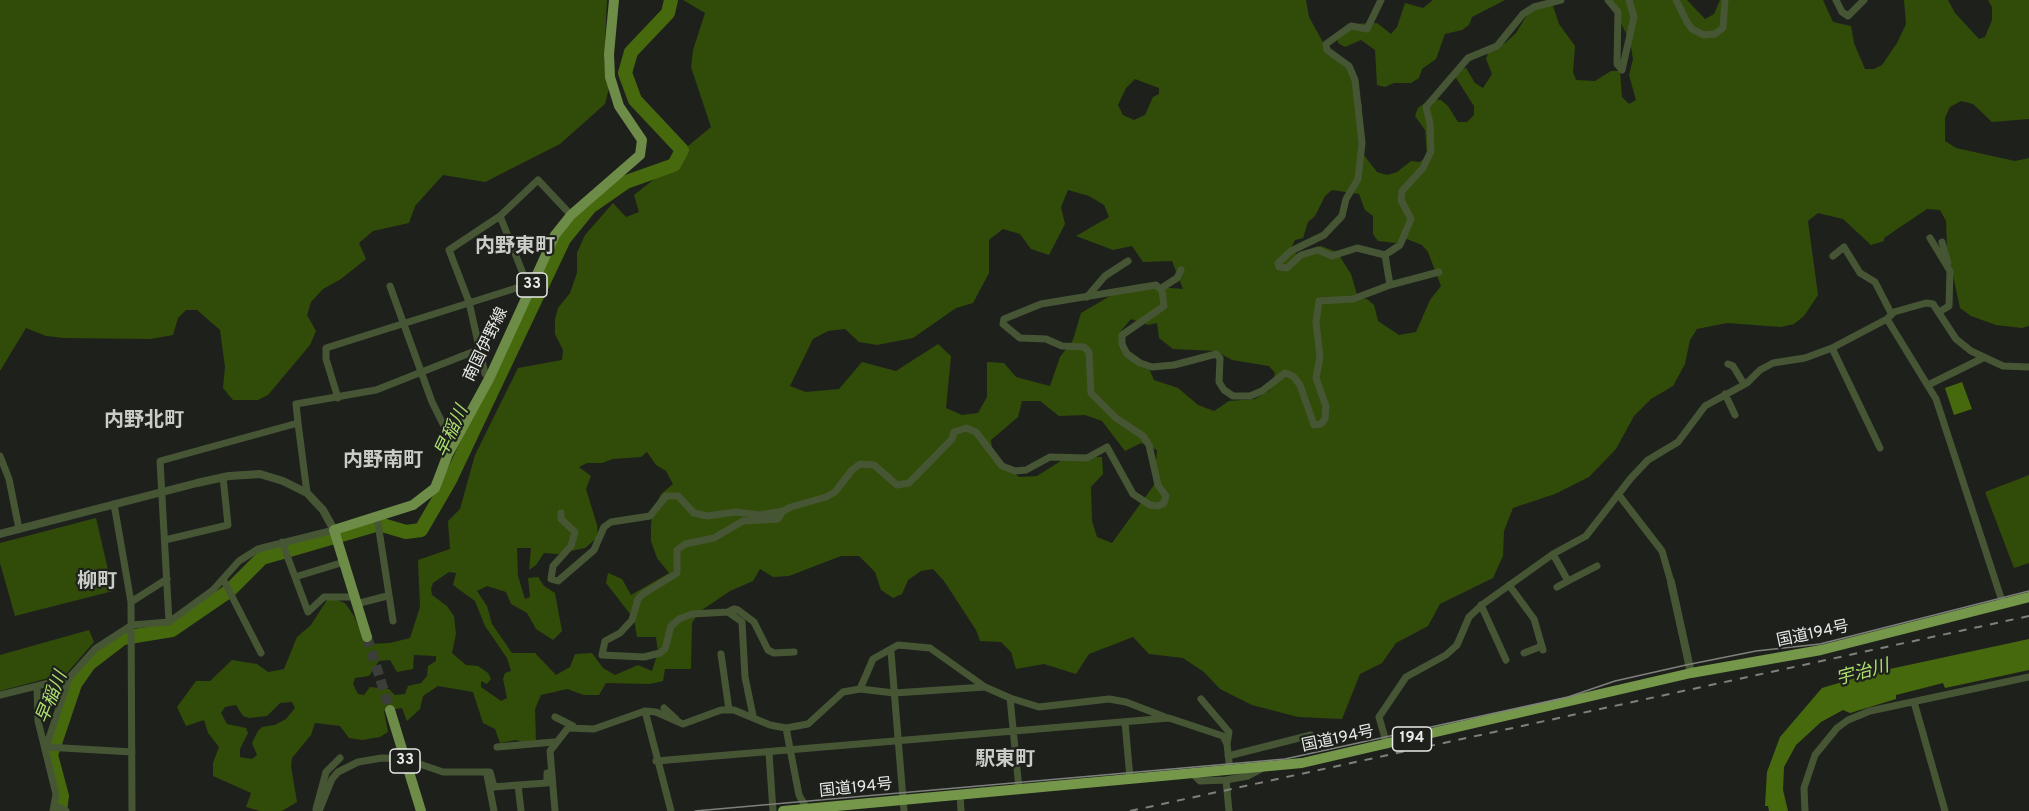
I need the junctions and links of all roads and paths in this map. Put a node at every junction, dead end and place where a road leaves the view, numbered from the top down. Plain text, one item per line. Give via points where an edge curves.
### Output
1 (614, 0) edge
2 (1381, 0) edge
3 (1561, 0) edge
4 (1608, 0) edge
5 (1629, 0) edge
6 (1676, 0) edge
7 (1725, 0) edge
8 (1836, 0) edge
9 (1864, 0) edge
10 (571, 215) junction
11 (500, 216) junction
12 (1930, 238) dead end
13 (1942, 242) dead end
14 (1384, 255) junction
15 (1833, 256) dead end
16 (1128, 261) dead end
17 (1949, 265) junction
18 (1180, 270) dead end
19 (1439, 272) dead end
20 (1390, 285) junction
21 (390, 286) dead end
22 (529, 286) junction
23 (1160, 289) junction
24 (1088, 297) junction
25 (469, 302) junction
26 (1939, 312) junction
27 (1889, 316) junction
28 (404, 323) junction
29 (1832, 348) junction
30 (480, 350) junction
31 (1983, 358) junction
32 (1728, 364) dead end
33 (2029, 367) edge
34 (422, 372) junction
35 (490, 377) junction
36 (1744, 384) junction
37 (1928, 385) junction
38 (1725, 394) junction
39 (338, 398) junction
40 (1735, 415) dead end
41 (298, 423) junction
42 (453, 444) junction
43 (1880, 448) dead end
44 (0, 456) edge
45 (223, 477) junction
46 (9, 479) junction
47 (0, 482) edge
48 (162, 492) junction
49 (307, 493) junction
50 (1618, 494) junction
51 (114, 504) junction
52 (783, 511) junction
53 (561, 513) dead end
54 (377, 517) junction
55 (19, 529) junction
56 (0, 534) edge
57 (335, 534) junction
58 (165, 540) junction
59 (282, 542) junction
60 (1553, 554) junction
61 (345, 562) junction
62 (1597, 566) dead end
63 (295, 577) junction
64 (167, 579) junction
65 (223, 579) junction
66 (1568, 581) junction
67 (1671, 582) joint
68 (1509, 585) junction
69 (1557, 587) dead end
70 (387, 596) junction
71 (2029, 597) edge
72 (355, 600) junction
73 (131, 602) junction
74 (2003, 604) junction
75 (1481, 605) junction
76 (728, 612) junction
77 (393, 621) dead end
78 (169, 622) junction
79 (132, 626) junction
80 (367, 637) tunnel mouth
81 (794, 652) dead end
82 (891, 652) junction
83 (261, 653) dead end
84 (1524, 653) dead end
85 (721, 654) dead end
86 (1506, 660) dead end
87 (1691, 674) junction
88 (2029, 676) edge
89 (69, 678) junction
90 (37, 686) junction
91 (985, 687) junction
92 (860, 689) junction
93 (894, 693) junction
94 (0, 695) edge
95 (1010, 698) junction
96 (1201, 699) dead end
97 (1914, 702) junction
98 (664, 708) dead end
99 (390, 710) tunnel mouth
100 (729, 710) junction
101 (645, 711) junction
102 (753, 716) junction
103 (555, 717) dead end
104 (1169, 718) junction
105 (1125, 722) junction
106 (683, 724) junction
107 (573, 726) junction
108 (786, 728) junction
109 (1013, 731) junction
110 (1311, 735) dead end
111 (898, 741) junction
112 (555, 742) junction
113 (1227, 744) junction
114 (1387, 745) junction
115 (45, 747) junction
116 (497, 747) dead end
117 (132, 752) junction
118 (791, 752) junction
119 (768, 753) junction
120 (1228, 756) junction
121 (340, 758) dead end
122 (550, 758) junction
123 (405, 759) junction
124 (656, 761) junction
125 (487, 772) junction
126 (1228, 776) junction
127 (1130, 778) junction
128 (518, 785) junction
129 (1019, 789) junction
130 (960, 794) junction
131 (903, 799) junction
132 (54, 808) edge
133 (807, 810) edge
134 (66, 811) edge
135 (132, 811) edge
136 (317, 811) edge
137 (421, 811) edge
138 (494, 811) edge
139 (521, 811) edge
140 (555, 811) edge
141 (671, 811) edge
142 (774, 811) edge
143 (783, 811) edge
144 (904, 811) edge
145 (961, 811) edge
146 (1229, 811) edge
147 (1805, 811) edge
148 (1945, 811) edge

1 - 10 main road, 南国伊野線 / 33 via 610,77 615,98 643,146 635,161
2 - 14 street via 1367,29 1352,26 1326,44 1327,50 1349,66 1355,80 1362,143 1358,179 1346,199 1342,216 1324,235 1291,251 1278,263 1279,267 1287,268 1300,255 1318,250 1332,256 1357,248
3 - 14 street via 1523,14 1497,46 1468,58 1425,107 1431,151 1423,168 1402,191 1401,200 1411,219 1406,236
4 - 5 street via 1618,12 1617,64 1622,70 1634,17
6 - 7 street via 1692,30 1704,35 1723,28
8 - 9 street via 1848,16
10 - 11 street via 538,180
10 - 22 main road, 南国伊野線 / 33 via 555,235
11 - 22 street
11 - 25 street via 449,250
12 - 17 street
13 - 17 street
14 - 20 street
15 - 27 street via 1844,247 1860,273 1876,284
16 - 24 street via 1106,276
17 - 26 street via 1949,306
18 - 23 street via 1177,278
19 - 20 street
20 - 23 street via 1353,299 1319,301 1316,322 1320,357 1316,378 1326,406 1325,420 1314,424 1300,385 1285,373 1262,391 1233,396 1219,382 1220,358 1216,354 1152,367 1127,354 1122,335 1164,306
21 - 28 street
22 - 25 street
22 - 35 main road, 南国伊野線 / 33
23 - 24 street via 1156,285
24 - 52 street via 1041,304 1004,319 1003,324 1020,338 1046,339 1062,346 1084,347 1089,352 1091,393 1149,445 1158,485 1166,496 1164,503 1150,505 1133,494 1107,447 1087,458 1050,457 1026,470 1015,471 1002,466 976,432 966,428 954,432 952,439 909,483 897,485 874,465 860,464 835,492
25 - 28 street
25 - 30 street
26 - 27 street via 1933,304 1926,303
26 - 31 street via 1956,339
27 - 29 street
27 - 37 street
28 - 34 street
28 - 39 street via 326,348
29 - 36 street via 1805,358 1773,363
29 - 43 street
30 - 34 street
30 - 35 street via 485,374
31 - 33 street via 2003,366
31 - 37 street
32 - 36 street
34 - 39 street via 376,390
34 - 42 street
35 - 42 main road, 南国伊野線 / 33
36 - 38 street
37 - 74 street via 1952,442
38 - 40 street
38 - 50 street via 1705,406 1677,442 1648,460
39 - 41 street via 296,404
41 - 48 street via 160,461
41 - 49 street
42 - 54 main road, 南国伊野線 / 33 via 435,488 428,495 413,505
44 - 46 street
45 - 48 street
45 - 49 street via 260,474
45 - 58 street via 228,525
46 - 47 street
46 - 55 street
48 - 51 street
48 - 58 street
49 - 57 street via 323,510
50 - 60 street via 1586,536
50 - 67 street via 1662,551
51 - 55 street
51 - 73 street
52 - 53 street via 707,516 694,513 672,494 650,516 611,522 604,527 594,550 558,581 551,579 553,566 571,546 575,532 561,519
52 - 76 street via 778,519 743,521 714,538 685,544 677,550 677,573 642,594 632,620 605,641 602,655 644,657 660,653 665,649 671,626 679,619 692,614
54 - 57 main road, 南国伊野線 / 33
54 - 70 street
55 - 56 street
57 - 59 street
57 - 61 main road
58 - 64 street
59 - 63 street
59 - 65 street via 258,549 239,561
60 - 66 street
60 - 68 street
61 - 63 street
61 - 72 main road
62 - 66 street
63 - 72 street via 308,612 324,597
64 - 73 street
64 - 78 street
65 - 78 street
65 - 83 street
66 - 69 street
67 - 87 street
68 - 75 street
68 - 84 street via 1534,619 1543,648
70 - 72 street
70 - 77 street
71 - 74 highway, 国道194号 / 194
72 - 80 main road
73 - 79 street
74 - 87 highway, 国道194号 / 194 via 1821,650
75 - 86 street
75 - 114 street via 1469,617 1457,645 1406,678 1393,694 1379,717
76 - 81 street via 738,610 754,618 768,650
76 - 102 street via 742,622 745,677
78 - 79 street
79 - 89 street via 95,649
79 - 117 street
82 - 91 street via 898,645 930,648
82 - 92 street via 873,659
82 - 93 street
85 - 100 street
87 - 114 highway, 国道194号 / 194
88 - 97 street
89 - 90 street
89 - 115 street
90 - 94 street
90 - 115 street via 38,721
91 - 93 street
91 - 95 street
92 - 93 street
92 - 108 street via 843,692 808,724
93 - 111 street
95 - 104 street via 1040,707 1109,699
95 - 109 street
96 - 113 street via 1229,732
97 - 147 street via 1870,711 1838,728 1815,755 1804,788
97 - 148 street
98 - 106 street
99 - 123 main road, 33
100 - 102 street
100 - 106 street
101 - 106 street
101 - 107 street via 594,729
101 - 124 street
102 - 108 street
103 - 107 street
104 - 105 street
104 - 113 street via 1223,736
105 - 109 street
105 - 127 street
107 - 112 street
108 - 118 street
109 - 111 street
109 - 129 street
110 - 120 street
111 - 118 street
111 - 131 street
112 - 116 street
112 - 122 street
113 - 120 street
114 - 126 highway, 国道194号 / 194
115 - 117 street
115 - 132 street
117 - 135 street
118 - 119 street
118 - 133 street via 799,795
119 - 124 street
119 - 142 street
120 - 126 street
121 - 136 street via 326,772
122 - 128 street via 547,783
122 - 140 street
123 - 125 street via 443,772
123 - 136 street via 382,758 348,766 332,778
123 - 137 main road, 33
124 - 141 street
125 - 128 street via 494,787
125 - 138 street
126 - 127 highway, 国道194号 / 194
126 - 146 street
127 - 129 highway, 国道194号 / 194
128 - 139 street
129 - 130 highway, 国道194号 / 194
130 - 131 highway, 国道194号 / 194
130 - 145 street
131 - 133 highway, 国道194号 / 194
131 - 144 street
132 - 134 street
133 - 143 highway, 国道194号 / 194

